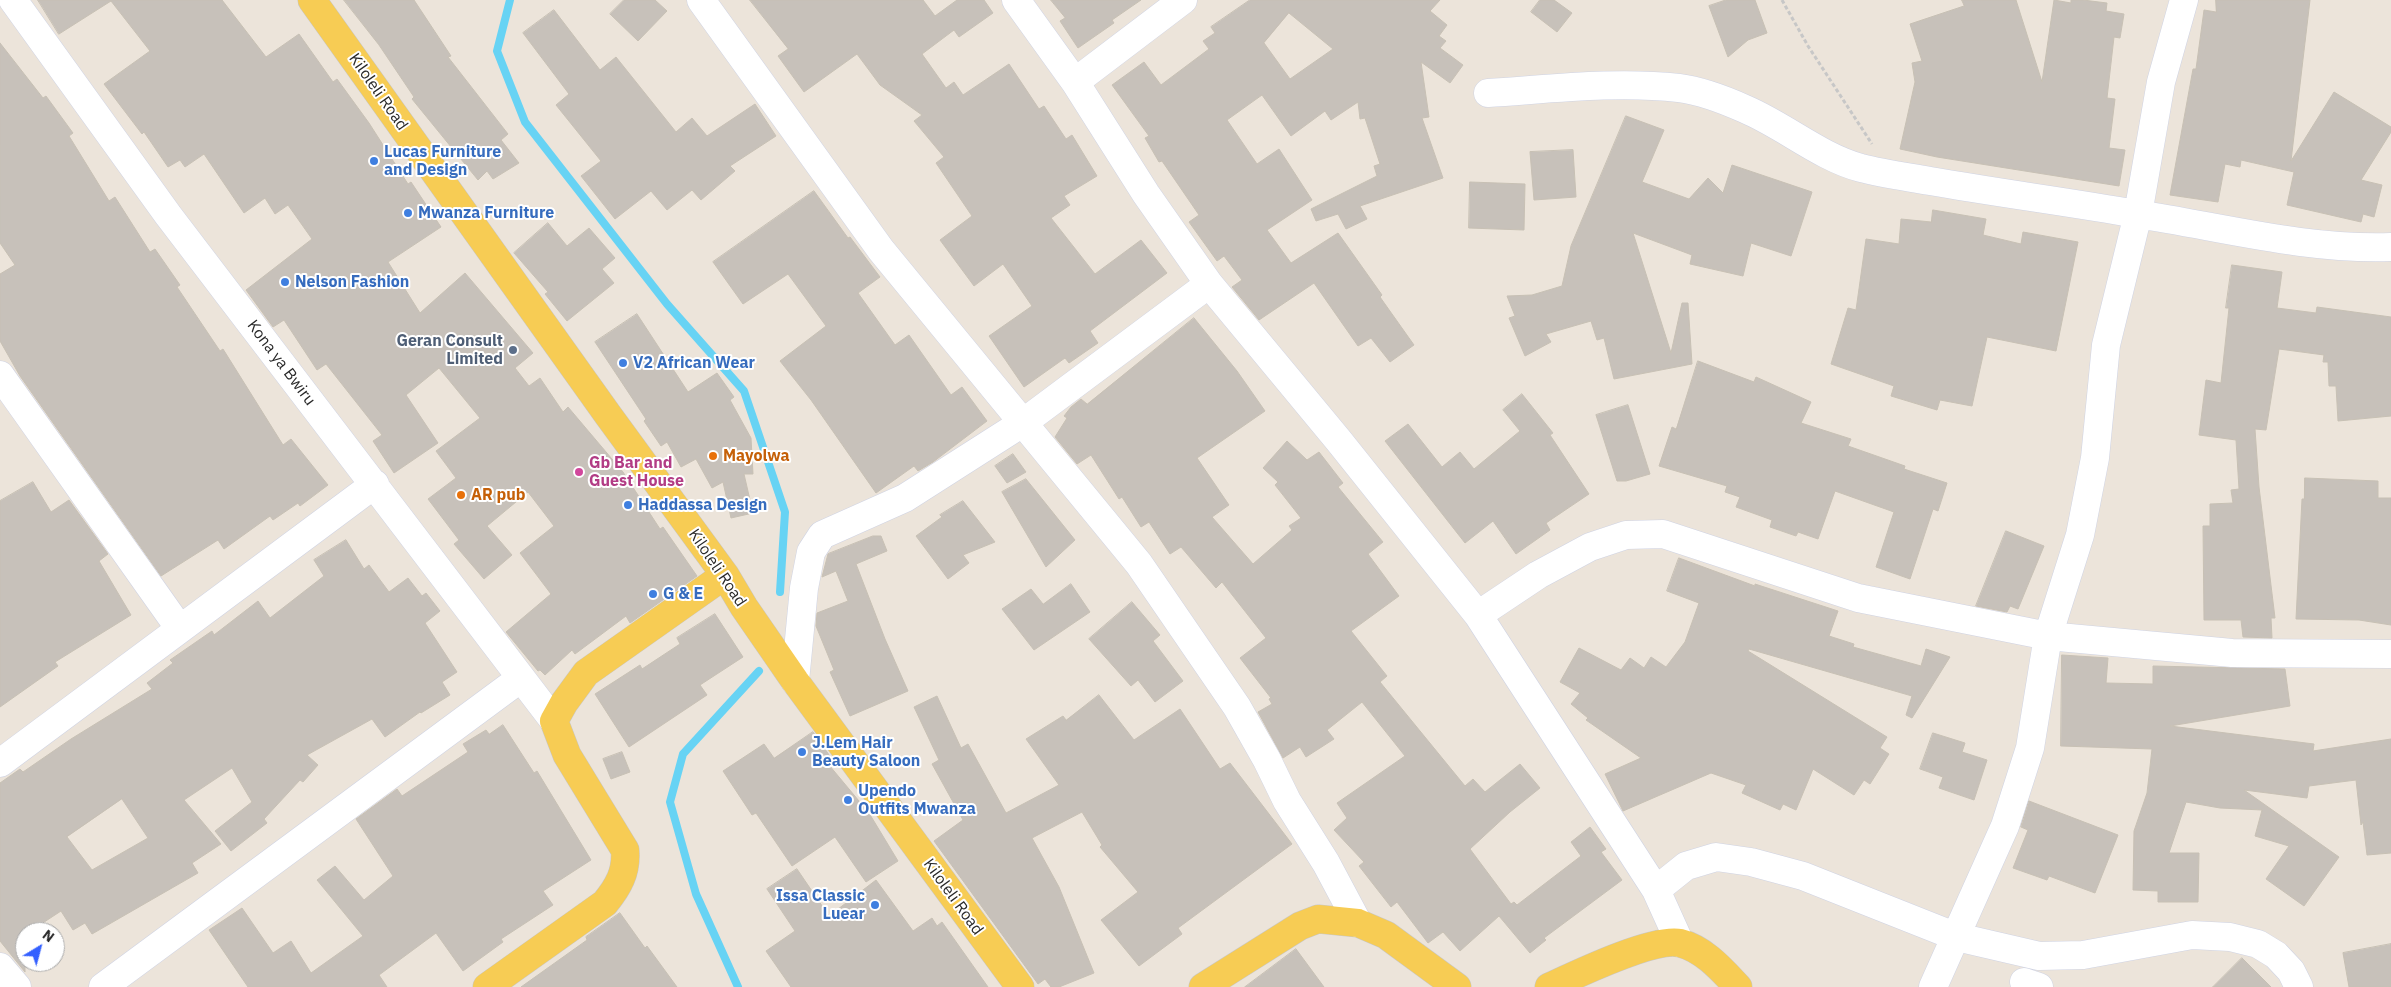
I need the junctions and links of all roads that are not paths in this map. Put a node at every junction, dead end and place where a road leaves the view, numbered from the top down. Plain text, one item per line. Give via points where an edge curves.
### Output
1 (13, 0) edge
2 (312, 0) edge
3 (702, 0) edge
4 (1016, 0) edge
5 (1183, 0) edge
6 (2184, 0) edge
7 (1075, 82) junction
8 (1488, 93) dead end
9 (2138, 214) junction
10 (2391, 247) edge
11 (1209, 284) junction
12 (0, 376) edge
13 (1024, 422) junction
14 (375, 484) junction
15 (726, 575) junction
16 (1478, 615) junction
17 (180, 629) junction
18 (2048, 636) junction
19 (2391, 654) edge
20 (520, 678) junction
21 (795, 681) junction
22 (554, 721) junction
23 (0, 763) edge
24 (1656, 890) junction
25 (1358, 923) junction
26 (1957, 937) junction
27 (1680, 943) junction
28 (0, 967) edge
29 (17, 987) edge
30 (103, 987) edge
31 (487, 987) edge
32 (1020, 987) edge
33 (1202, 987) edge
34 (1457, 987) edge
35 (1549, 987) edge
36 (1738, 987) edge
37 (1933, 987) edge
38 (2299, 987) edge

1 - 14 street, Kona ya Bwiru via 168,215
2 - 15 main road, Kiloleli Road
3 - 13 street via 881,250
4 - 7 street
5 - 7 street
6 - 9 street via 2161,82
7 - 11 street via 1146,194
8 - 9 street via 1624,85 1681,88 1747,110 1852,165 1987,191
9 - 10 street via 2293,242 2354,248
9 - 18 street via 2106,345 2095,458 2080,536
11 - 13 street
11 - 16 street
12 - 17 street
13 - 21 street via 906,498 822,535 811,552 804,588
13 - 25 street via 1139,564 1237,707
14 - 17 street
14 - 20 street, Kona ya Bwiru
15 - 21 main road, Kiloleli Road
15 - 22 main road via 586,673
16 - 18 street via 1538,575 1590,547 1626,535 1663,534 1858,598
16 - 24 street
17 - 23 street
18 - 19 street via 2232,653
18 - 26 street via 2030,748 2020,784
20 - 22 street, Kona ya Bwiru
20 - 30 street
21 - 32 main road, Kiloleli Road
22 - 31 main road via 567,755 625,850 626,864 614,892 605,903
24 - 26 street via 1686,866 1716,857 1751,862 1803,876
24 - 27 street
25 - 33 main road via 1318,919 1308,922
25 - 34 main road via 1386,936
26 - 37 street
26 - 38 street via 2039,956 2083,955 2192,935 2230,937 2258,944 2276,955 2291,971
27 - 35 main road via 1655,945 1594,966
27 - 36 main road via 1709,959
28 - 29 street

